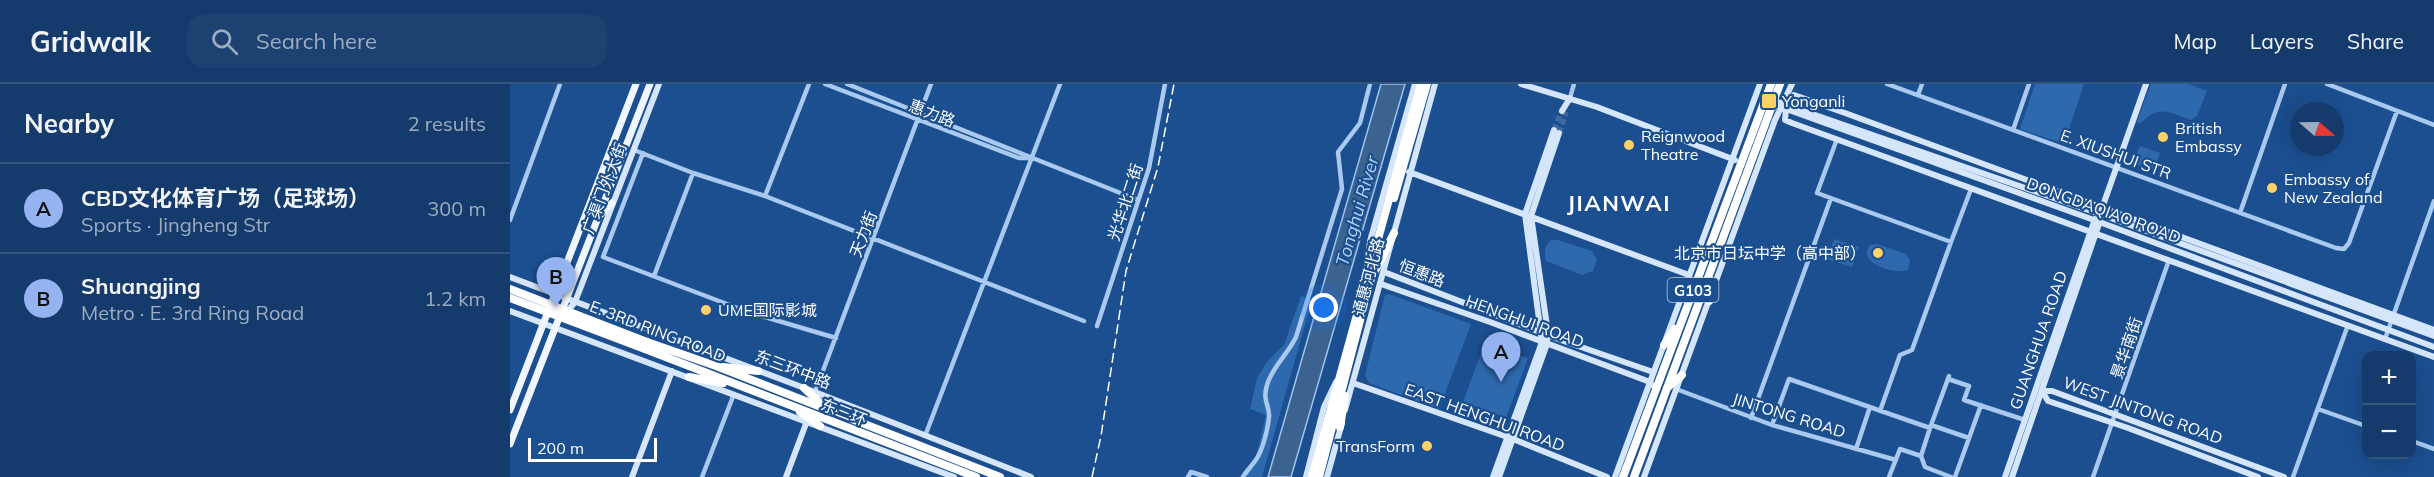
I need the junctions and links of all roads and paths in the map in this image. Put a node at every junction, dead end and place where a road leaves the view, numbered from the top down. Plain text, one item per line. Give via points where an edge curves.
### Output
1 (560, 84) edge
2 (636, 84) edge
3 (650, 84) edge
4 (659, 84) edge
5 (809, 84) edge
6 (825, 84) edge
7 (847, 84) edge
8 (931, 84) edge
9 (1060, 84) edge
10 (1165, 84) edge
11 (1370, 84) edge
12 (1415, 84) edge
13 (1422, 84) edge
14 (1427, 84) edge
15 (1435, 84) edge
16 (1521, 84) edge
17 (1574, 84) edge
18 (1760, 84) edge
19 (1771, 84) edge
20 (1780, 84) edge
21 (1792, 84) edge
22 (1887, 84) edge
23 (1922, 84) edge
24 (2029, 84) edge
25 (2146, 84) edge
26 (2286, 84) edge
27 (2326, 84) edge
28 (1918, 95) junction
29 (1570, 98) junction
30 (1765, 100) junction
31 (1773, 104) junction
32 (1785, 106) junction
33 (1564, 111) tunnel mouth
34 (2397, 111) junction
35 (1845, 112) junction
36 (920, 113) junction
37 (917, 120) junction
38 (2434, 125) edge
39 (1858, 130) junction
40 (2013, 130) junction
41 (1556, 132) tunnel mouth
42 (1837, 139) junction
43 (634, 150) junction
44 (643, 153) junction
45 (1031, 158) junction
46 (1737, 160) junction
47 (2116, 167) junction
48 (1409, 172) junction
49 (693, 173) junction
50 (1971, 189) junction
51 (765, 196) junction
52 (1831, 198) junction
53 (1138, 200) junction
54 (2434, 201) edge
55 (612, 203) junction
56 (1387, 210) junction
57 (2101, 211) junction
58 (2240, 213) junction
59 (1528, 215) junction
60 (597, 218) junction
61 (510, 220) edge
62 (2098, 222) junction
63 (1394, 233) junction
64 (2094, 233) junction
65 (874, 240) junction
66 (1951, 242) junction
67 (2169, 260) junction
68 (1384, 272) junction
69 (1689, 275) junction
70 (654, 276) junction
71 (1708, 276) junction
72 (510, 277) edge
73 (1368, 280) junction
74 (984, 281) junction
75 (1381, 284) junction
76 (1421, 287) junction
77 (1396, 288) junction
78 (510, 289) edge
79 (554, 294) junction
80 (510, 298) edge
81 (566, 299) junction
82 (1709, 301) junction
83 (575, 302) junction
84 (510, 311) edge
85 (611, 316) junction
86 (2392, 317) junction
87 (1682, 318) junction
88 (1084, 321) dead end
89 (543, 323) junction
90 (2348, 325) junction
91 (1097, 326) dead end
92 (555, 328) junction
93 (2388, 329) junction
94 (2434, 330) edge
95 (1545, 333) junction
96 (2434, 336) edge
97 (836, 338) junction
98 (2385, 339) junction
99 (1545, 343) junction
100 (600, 344) junction
101 (1664, 345) junction
102 (646, 346) junction
103 (2434, 347) edge
104 (2434, 357) edge
105 (1599, 363) junction
106 (716, 366) junction
107 (1346, 367) junction
108 (1641, 368) junction
109 (672, 371) junction
110 (758, 371) junction
111 (1653, 372) junction
112 (1682, 375) junction
113 (689, 377) junction
114 (1650, 382) junction
115 (1353, 383) junction
116 (740, 386) junction
117 (804, 388) junction
118 (1666, 389) junction
119 (1676, 389) junction
120 (1656, 391) junction
121 (2042, 391) junction
122 (815, 392) junction
123 (734, 394) junction
124 (1336, 402) junction
125 (1981, 405) junction
126 (792, 406) junction
127 (1870, 407) junction
128 (2318, 409) junction
129 (510, 410) edge
130 (829, 411) junction
131 (1880, 411) junction
132 (2116, 415) junction
133 (1751, 417) junction
134 (2025, 420) junction
135 (807, 422) junction
136 (2112, 424) junction
137 (2362, 424) edge
138 (1772, 425) junction
139 (820, 426) junction
140 (1930, 426) junction
141 (1340, 427) junction
142 (925, 435) junction
143 (889, 438) junction
144 (1510, 438) junction
145 (1969, 438) junction
146 (2416, 442) edge
147 (510, 444) edge
148 (1856, 449) junction
149 (2434, 449) edge
150 (1921, 456) junction
151 (1896, 460) junction
152 (632, 477) edge
153 (702, 477) edge
154 (786, 477) edge
155 (954, 477) edge
156 (976, 477) edge
157 (1000, 477) edge
158 (1032, 477) edge
159 (1188, 477) edge
160 (1207, 477) edge
161 (1243, 477) edge
162 (1306, 477) edge
163 (1312, 477) edge
164 (1319, 477) edge
165 (1327, 477) edge
166 (1493, 477) edge
167 (1499, 477) edge
168 (1607, 477) edge
169 (1615, 477) edge
170 (1623, 477) edge
171 (1635, 477) edge
172 (1644, 477) edge
173 (1889, 477) edge
174 (1953, 477) edge
175 (2005, 477) edge
176 (2012, 477) edge
177 (2093, 477) edge
178 (2258, 477) edge
179 (2284, 477) edge
180 (2293, 477) edge

1 - 61 street
2 - 79 main road
3 - 60 main road
4 - 43 street, 广渠门外大街
5 - 51 street
6 - 37 street, 惠力路
7 - 36 street
8 - 36 street, 天力街
9 - 45 street
10 - 53 street, 光华北二街 via 1156,137
11 - 161 street via 1360,123 1338,152 1342,189 1296,337 1266,386 1264,401 1269,420 1258,457
12 - 73 street, 通惠河北路 via 1370,241
13 - 56 highway
14 - 56 highway
15 - 48 street, 通惠河北路
16 - 29 street
17 - 29 street
18 - 46 street
19 - 30 highway, G103
20 - 31 highway, G103
21 - 32 street
22 - 28 street, E. XIUSHUI STR
23 - 28 street
24 - 40 street
25 - 47 street
26 - 58 street
27 - 34 street
28 - 40 street, E. XIUSHUI STR
29 - 33 street
29 - 46 street
30 - 31 street, DONGDAQIAO ROAD
30 - 46 highway, G103
31 - 32 street, DONGDAQIAO ROAD
31 - 71 highway, G103
32 - 35 street via 1794,95
32 - 39 street, DONGDAQIAO ROAD
32 - 42 street via 1785,120
32 - 62 street, DONGDAQIAO ROAD
32 - 82 street via 1775,120
34 - 38 street
34 - 58 street, E. XIUSHUI STR via 2344,249
35 - 39 street
35 - 57 street
36 - 37 street, 天力街
36 - 45 street
37 - 45 street, 惠力路 via 1019,158
37 - 65 street, 天力街
39 - 57 street, DONGDAQIAO ROAD
40 - 47 street, E. XIUSHUI STR
41 - 59 street
42 - 50 street
42 - 52 street via 1817,193
43 - 44 street
43 - 55 street, 广渠门外大街
44 - 49 street
44 - 70 street via 603,257
45 - 53 street
45 - 74 street
46 - 69 street
46 - 87 highway, G103
47 - 57 street
47 - 58 street, E. XIUSHUI STR
48 - 59 street
48 - 63 street, 通惠河北路
49 - 51 street
49 - 70 street
50 - 64 street
50 - 66 street
51 - 65 street
52 - 66 street
52 - 133 street
53 - 91 street, 光华北二街
54 - 86 street
55 - 60 main road
55 - 83 street, 广渠门外大街
56 - 73 highway
57 - 62 street
57 - 86 street, DONGDAQIAO ROAD
59 - 69 street
59 - 95 street
60 - 81 main road
62 - 64 street, GUANGHUA ROAD
62 - 93 street, DONGDAQIAO ROAD
63 - 68 street, 通惠河北路
63 - 73 highway
64 - 67 street
64 - 121 street, GUANGHUA ROAD
64 - 134 street, GUANGHUA ROAD
65 - 74 street
65 - 97 street, 天力街
66 - 131 street via 1912,350 1900,355
67 - 90 street
67 - 132 street, 景华南街
68 - 75 street, 通惠河北路
68 - 76 street, 恒惠路
69 - 101 street
70 - 97 street via 748,312
71 - 82 highway
71 - 118 highway, G103
72 - 79 street, 东三环中路
73 - 107 highway
74 - 88 street
74 - 142 street
75 - 77 street, HENGHUI ROAD
75 - 115 street, 通惠河北路
76 - 77 street via 1397,280
76 - 95 street, 恒惠路
77 - 99 street, HENGHUI ROAD
78 - 102 highway, E. 3RD RING ROAD, bridge
79 - 81 street, 东三环中路
79 - 89 main road
80 - 102 highway, E. 3RD RING ROAD, bridge
81 - 83 street, 东三环中路
81 - 92 main road
82 - 112 street
83 - 85 street, 东三环中路
83 - 92 street, 广渠门外大街
84 - 89 street
85 - 100 street
85 - 110 street, 东三环中路
86 - 93 street
86 - 94 street
86 - 96 street, DONGDAQIAO ROAD
87 - 101 highway
87 - 120 highway, G103
89 - 92 street
89 - 129 main road
90 - 98 street
90 - 128 street
92 - 100 street
92 - 147 main road
93 - 98 street
93 - 103 street, DONGDAQIAO ROAD
95 - 99 street
95 - 108 street, 恒惠路
97 - 122 street, 天力街
98 - 104 street
99 - 105 street, HENGHUI ROAD
99 - 144 street
100 - 109 street
101 - 111 street
102 - 106 highway, E. 3RD RING ROAD
102 - 116 highway, E. 3RD RING ROAD
105 - 108 street via 1635,375
105 - 114 street, HENGHUI ROAD
106 - 110 highway
106 - 130 highway, 东三环
107 - 124 highway
107 - 141 highway
107 - 162 street via 1324,407
108 - 111 street, 恒惠路
109 - 113 street
109 - 152 street
110 - 117 street, 东三环中路
111 - 114 street
112 - 118 highway
112 - 119 street
113 - 116 highway
113 - 123 street
114 - 120 street
114 - 169 street
115 - 141 street, 通惠河北路
115 - 144 street, EAST HENGHUI ROAD
116 - 126 highway, E. 3RD RING ROAD
117 - 122 street, 东三环中路
117 - 130 highway
118 - 171 highway, G103
119 - 133 street, JINTONG ROAD
119 - 172 street
120 - 170 highway, G103
121 - 132 street, WEST JINTONG ROAD via 2052,391
121 - 136 street, WEST JINTONG ROAD via 2048,401
121 - 176 street, GUANGHUA ROAD
122 - 142 street, 东三环中路
123 - 135 street
123 - 153 street
124 - 163 highway
124 - 164 highway
125 - 134 street
125 - 140 street via 1964,400 1969,386 1948,378
125 - 145 street
126 - 139 highway
126 - 143 highway, 东三环
127 - 131 street
127 - 138 street via 1789,379
127 - 148 street
128 - 137 street
128 - 180 street
130 - 143 highway, 东三环
131 - 140 street
132 - 136 street, 景华南街
132 - 179 street, WEST JINTONG ROAD
133 - 138 street, JINTONG ROAD
134 - 175 street, GUANGHUA ROAD
135 - 139 street
135 - 154 street
136 - 177 street, 景华南街
136 - 178 street, WEST JINTONG ROAD
138 - 148 street, JINTONG ROAD
139 - 155 street
140 - 145 street
140 - 150 street
141 - 165 street, 通惠河北路
142 - 158 street, 东三环中路
143 - 156 highway
143 - 157 highway
144 - 166 street
144 - 167 street
144 - 168 street, EAST HENGHUI ROAD
145 - 174 street
146 - 149 street
148 - 151 street, JINTONG ROAD
150 - 151 street via 1900,449
150 - 174 street via 1925,467
151 - 173 street
159 - 160 street via 1191,472

